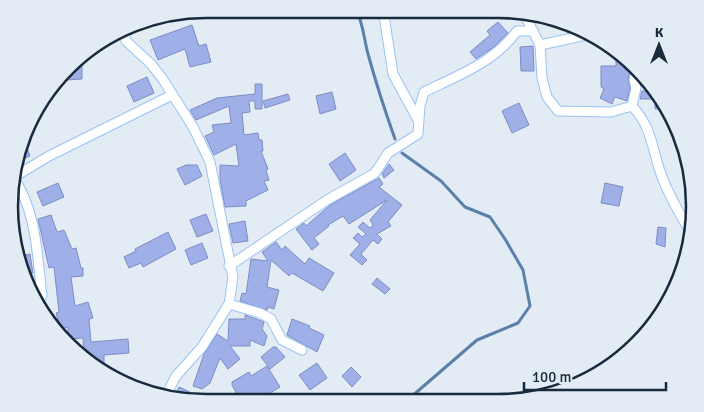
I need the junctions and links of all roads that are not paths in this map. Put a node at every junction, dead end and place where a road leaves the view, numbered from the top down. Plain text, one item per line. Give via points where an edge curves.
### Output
1 (384, 18) edge
2 (527, 20) edge
3 (533, 31) junction
4 (125, 36) edge
5 (580, 36) edge
6 (540, 45) junction
7 (635, 77) edge
8 (172, 96) junction
9 (632, 106) junction
10 (418, 120) junction
11 (20, 173) edge
12 (19, 184) edge
13 (686, 223) edge
14 (229, 266) junction
15 (41, 297) edge
16 (229, 304) junction
17 (302, 350) dead end
18 (168, 391) edge

1 - 10 street via 393,74
2 - 3 street
3 - 6 street
3 - 10 street via 517,31 481,64 424,92
4 - 8 street via 138,54 151,64
5 - 6 street
6 - 9 street via 542,78 548,97 558,111 611,112
7 - 9 street
8 - 11 street
8 - 14 street via 210,162
9 - 13 street via 642,116 661,175
10 - 14 street via 418,134 388,153 375,172
12 - 15 street via 33,224
14 - 16 street via 233,277
16 - 17 street via 271,319 282,340
16 - 18 street via 202,348 176,376

